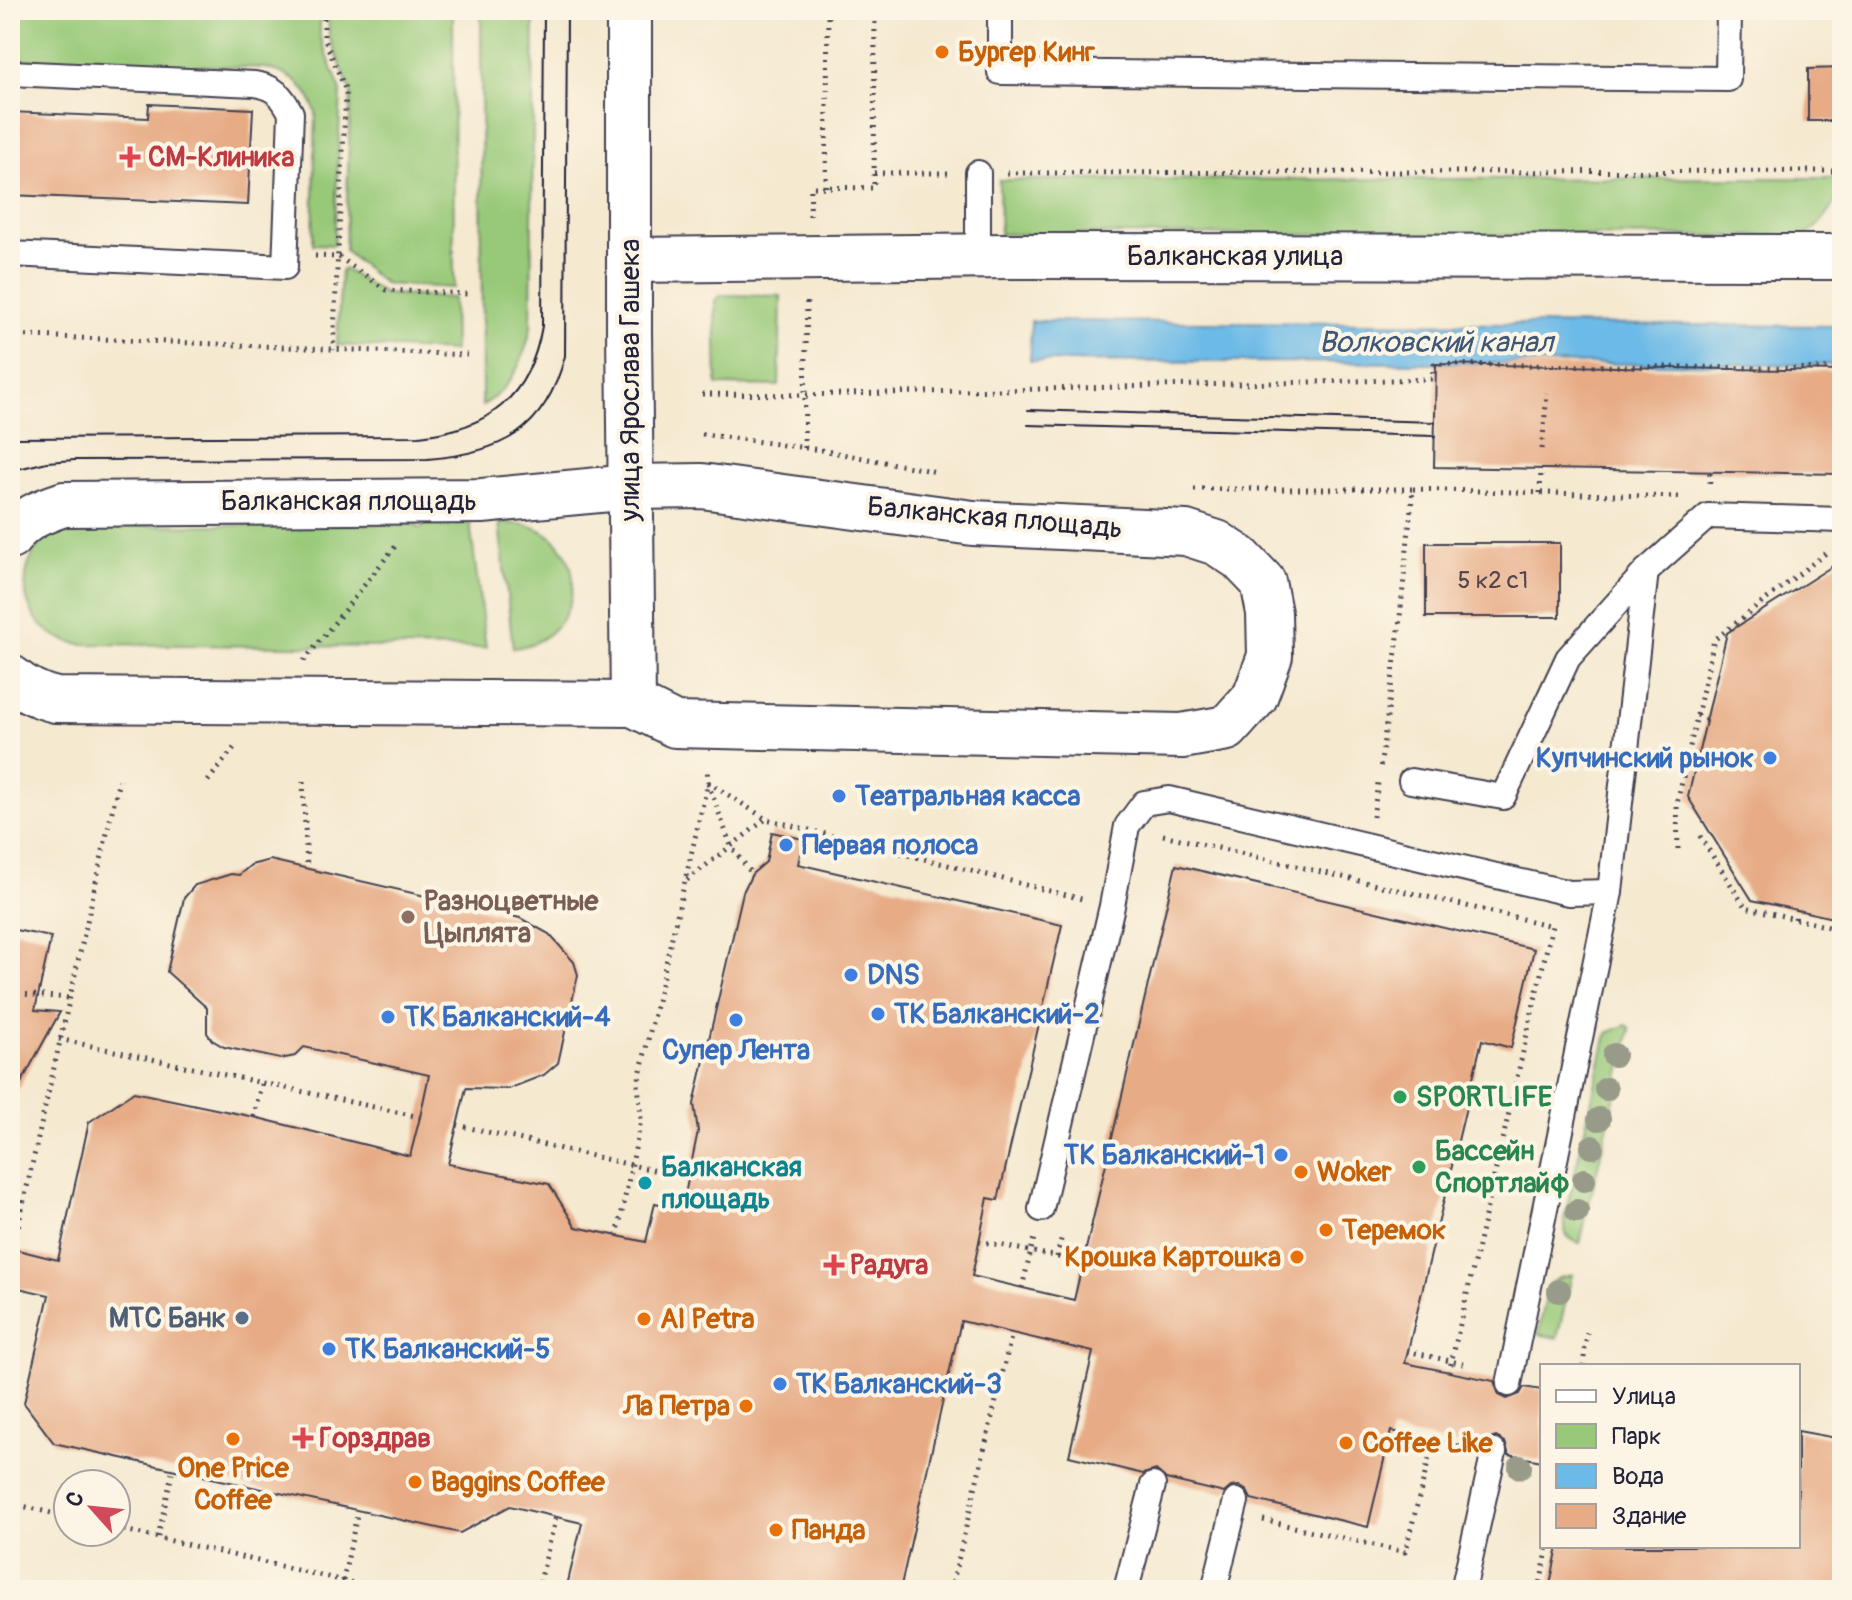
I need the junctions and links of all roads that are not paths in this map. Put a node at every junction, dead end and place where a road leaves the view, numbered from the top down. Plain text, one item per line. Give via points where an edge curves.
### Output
1 (629, 10) edge
2 (1000, 10) edge
3 (1729, 10) edge
4 (10, 73) edge
5 (978, 173) road end
6 (10, 254) edge
7 (1842, 257) edge
8 (978, 258) junction
9 (629, 260) junction
10 (631, 487) junction
11 (1842, 520) edge
12 (10, 537) edge
13 (1646, 571) junction
14 (10, 677) edge
15 (633, 704) junction
16 (1411, 781) dead end
17 (1610, 892) junction
18 (1041, 1209) road end
19 (1509, 1384) dead end
20 (1494, 1452) dead end
21 (1153, 1485) dead end
22 (1234, 1507) road end
23 (1126, 1590) edge
24 (1214, 1590) edge
25 (1463, 1590) edge

1 - 9 street, улица Ярослава Гашека
2 - 3 lane via 1000,72 1728,79
4 - 6 lane via 255,84 282,96 291,113 285,267
5 - 8 lane
7 - 8 street, Балканская улица
8 - 9 street, Балканская улица
9 - 10 street, улица Ярослава Гашека
10 - 12 street, Балканская площадь via 482,501 64,504 37,513
10 - 15 street, улица Ярослава Гашека
10 - 15 street, Балканская площадь via 702,486 973,523 1186,533 1217,543 1263,582 1270,656 1255,697 1227,728 1182,736 675,725
11 - 13 lane via 1708,516
13 - 16 lane via 1568,658 1503,797
13 - 17 lane
14 - 15 street via 56,700
17 - 18 lane via 1569,893 1169,799 1144,803 1127,826
17 - 19 lane
20 - 25 lane
21 - 23 lane
22 - 24 lane

